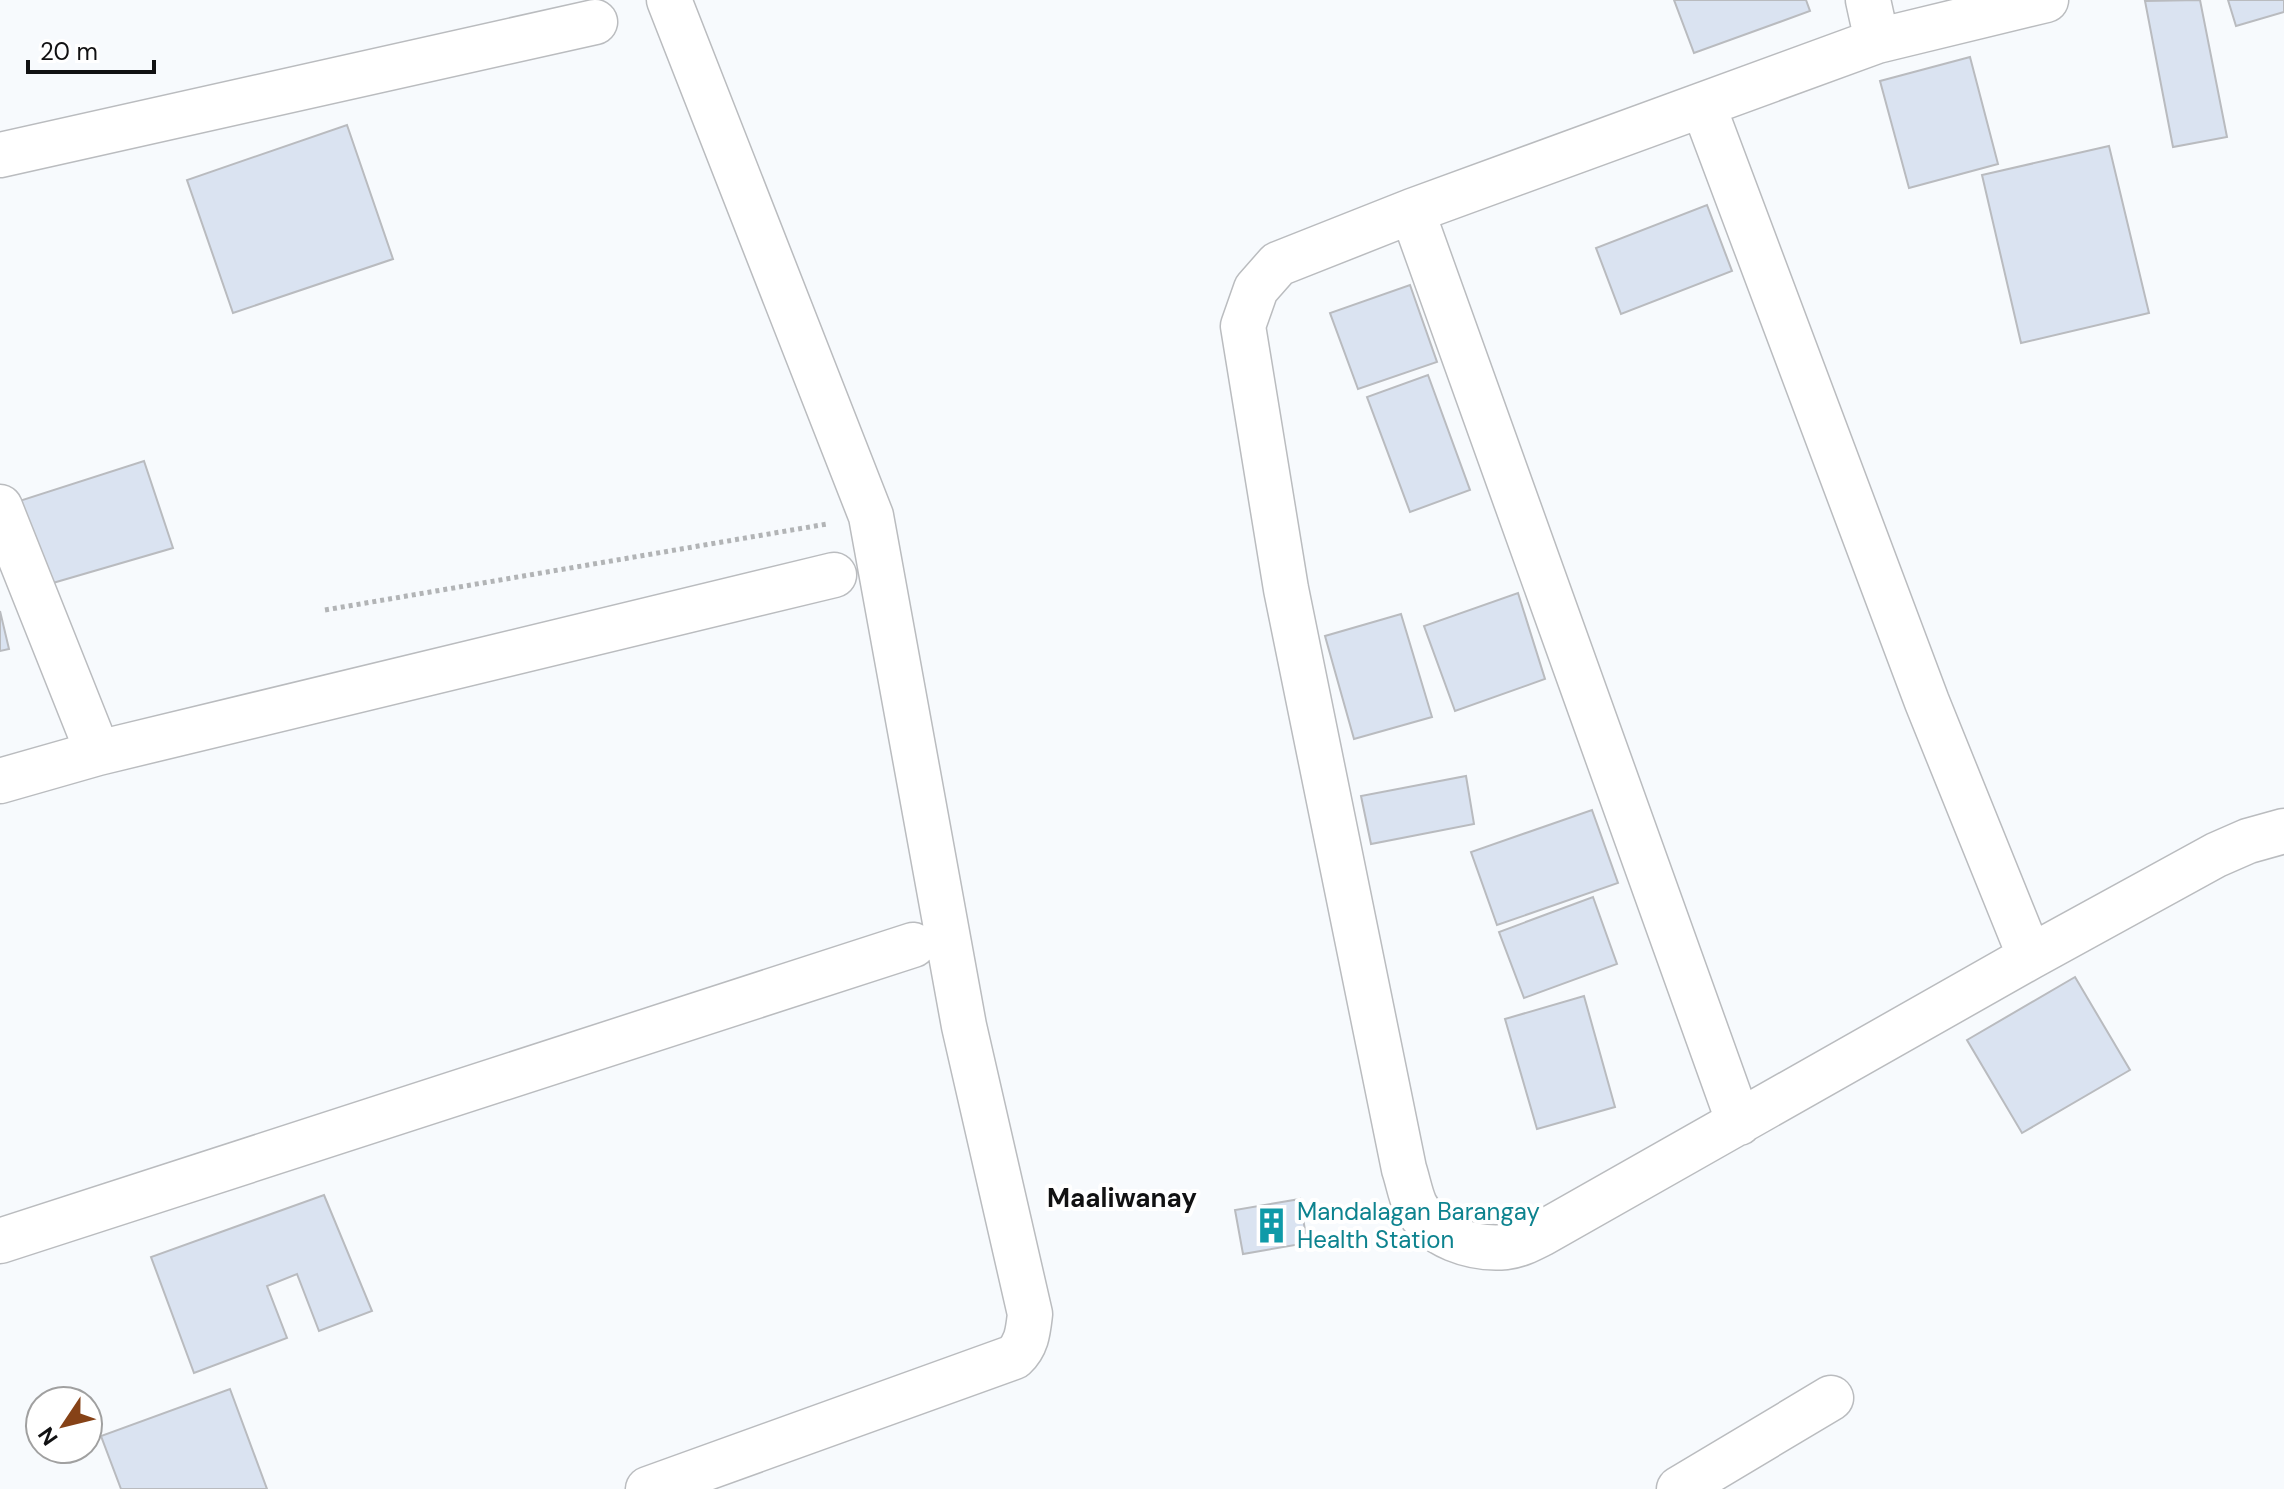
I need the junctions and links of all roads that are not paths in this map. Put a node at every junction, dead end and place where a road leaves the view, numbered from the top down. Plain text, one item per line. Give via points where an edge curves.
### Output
1 (669, 0) edge
2 (2046, 0) edge
3 (1872, 21) edge
4 (595, 22) dead end
5 (1703, 105) junction
6 (0, 155) edge
7 (1412, 211) junction
8 (0, 507) edge
9 (834, 575) dead end
10 (98, 753) junction
11 (0, 781) edge
12 (2284, 831) edge
13 (913, 945) dead end
14 (2030, 957) junction
15 (1739, 1123) junction
16 (0, 1241) edge
17 (1831, 1398) dead end
18 (1746, 1470) edge
19 (648, 1489) edge
20 (1679, 1489) edge

1 - 19 street via 871,516 964,1026 1030,1314 1027,1338 1014,1357
2 - 3 street
3 - 5 street
4 - 6 street
5 - 7 street
5 - 14 street via 1927,702
7 - 15 street
7 - 15 street via 1278,264 1256,289 1243,326 1286,589 1415,1205 1437,1230 1462,1243 1510,1247
8 - 10 street
9 - 10 street
10 - 11 street
12 - 14 street via 2216,855
13 - 16 street
14 - 15 street
17 - 18 street
18 - 20 street

